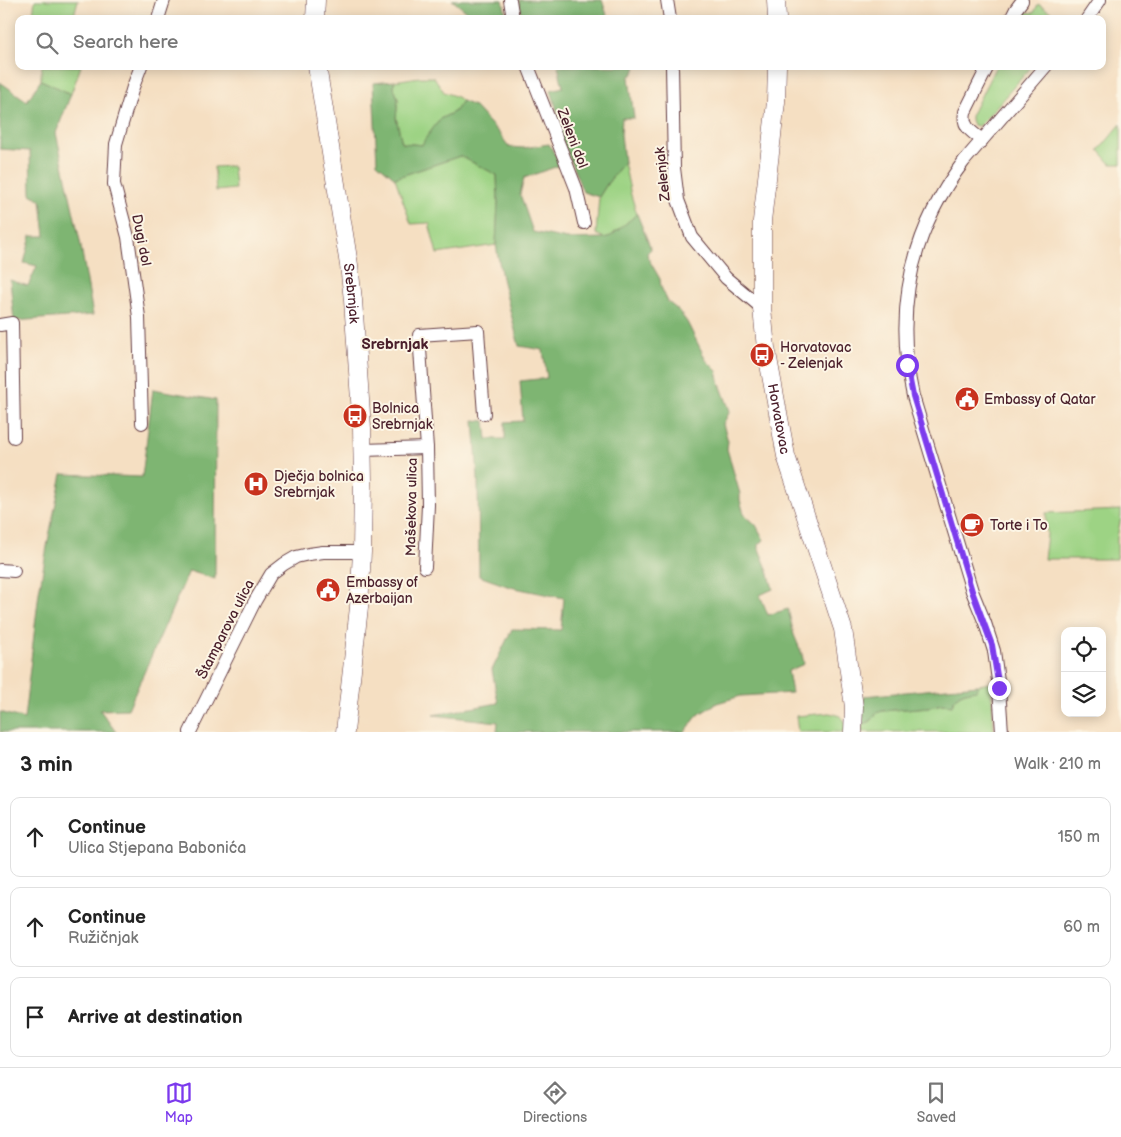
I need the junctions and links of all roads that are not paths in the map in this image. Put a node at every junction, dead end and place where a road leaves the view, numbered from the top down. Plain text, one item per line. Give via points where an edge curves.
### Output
1 (164, 0) edge
2 (316, 0) edge
3 (510, 0) edge
4 (667, 0) edge
5 (776, 0) edge
6 (1100, 0) edge
7 (1022, 2) dead end
8 (159, 15) edge
9 (315, 15) edge
10 (512, 15) edge
11 (669, 15) edge
12 (777, 15) edge
13 (1013, 15) edge
14 (1090, 15) edge
15 (139, 70) edge
16 (318, 70) edge
17 (530, 70) edge
18 (672, 70) edge
19 (777, 70) edge
20 (986, 70) edge
21 (1043, 70) edge
22 (982, 140) junction
23 (584, 223) dead end
24 (762, 308) junction
25 (0, 325) edge
26 (484, 414) dead end
27 (142, 423) dead end
28 (14, 437) dead end
29 (427, 448) junction
30 (363, 450) junction
31 (362, 552) junction
32 (425, 567) dead end
33 (0, 570) edge
34 (14, 571) dead end
35 (190, 732) edge
36 (345, 732) edge
37 (853, 732) edge
38 (1002, 732) edge

1 - 8 street
2 - 9 street
3 - 10 street
4 - 11 street
5 - 12 street
6 - 14 street
7 - 13 street
15 - 27 street, Dugi dol via 116,144 114,184 128,237 139,317
16 - 30 street, Srebrnjak via 349,265
17 - 23 street, Zeleni dol via 576,188
18 - 24 street, Zelenjak via 674,168 678,200 692,237 726,278
19 - 24 street, Horvatovac via 762,221
20 - 22 street via 964,119 966,127
21 - 22 street
22 - 38 street via 952,178 926,225 911,274 905,320 907,365 913,396 972,591 994,651
24 - 37 street, Horvatovac via 786,456 843,629 854,707
25 - 28 street via 12,323
26 - 29 street, Mašekova ulica via 478,331 419,335
29 - 30 street, Mašekova ulica
29 - 32 street, Mašekova ulica
30 - 31 street, Srebrnjak
31 - 35 street, Štamparova ulica via 323,552 296,557 272,574 254,601
31 - 36 street, Srebrnjak
33 - 34 street

